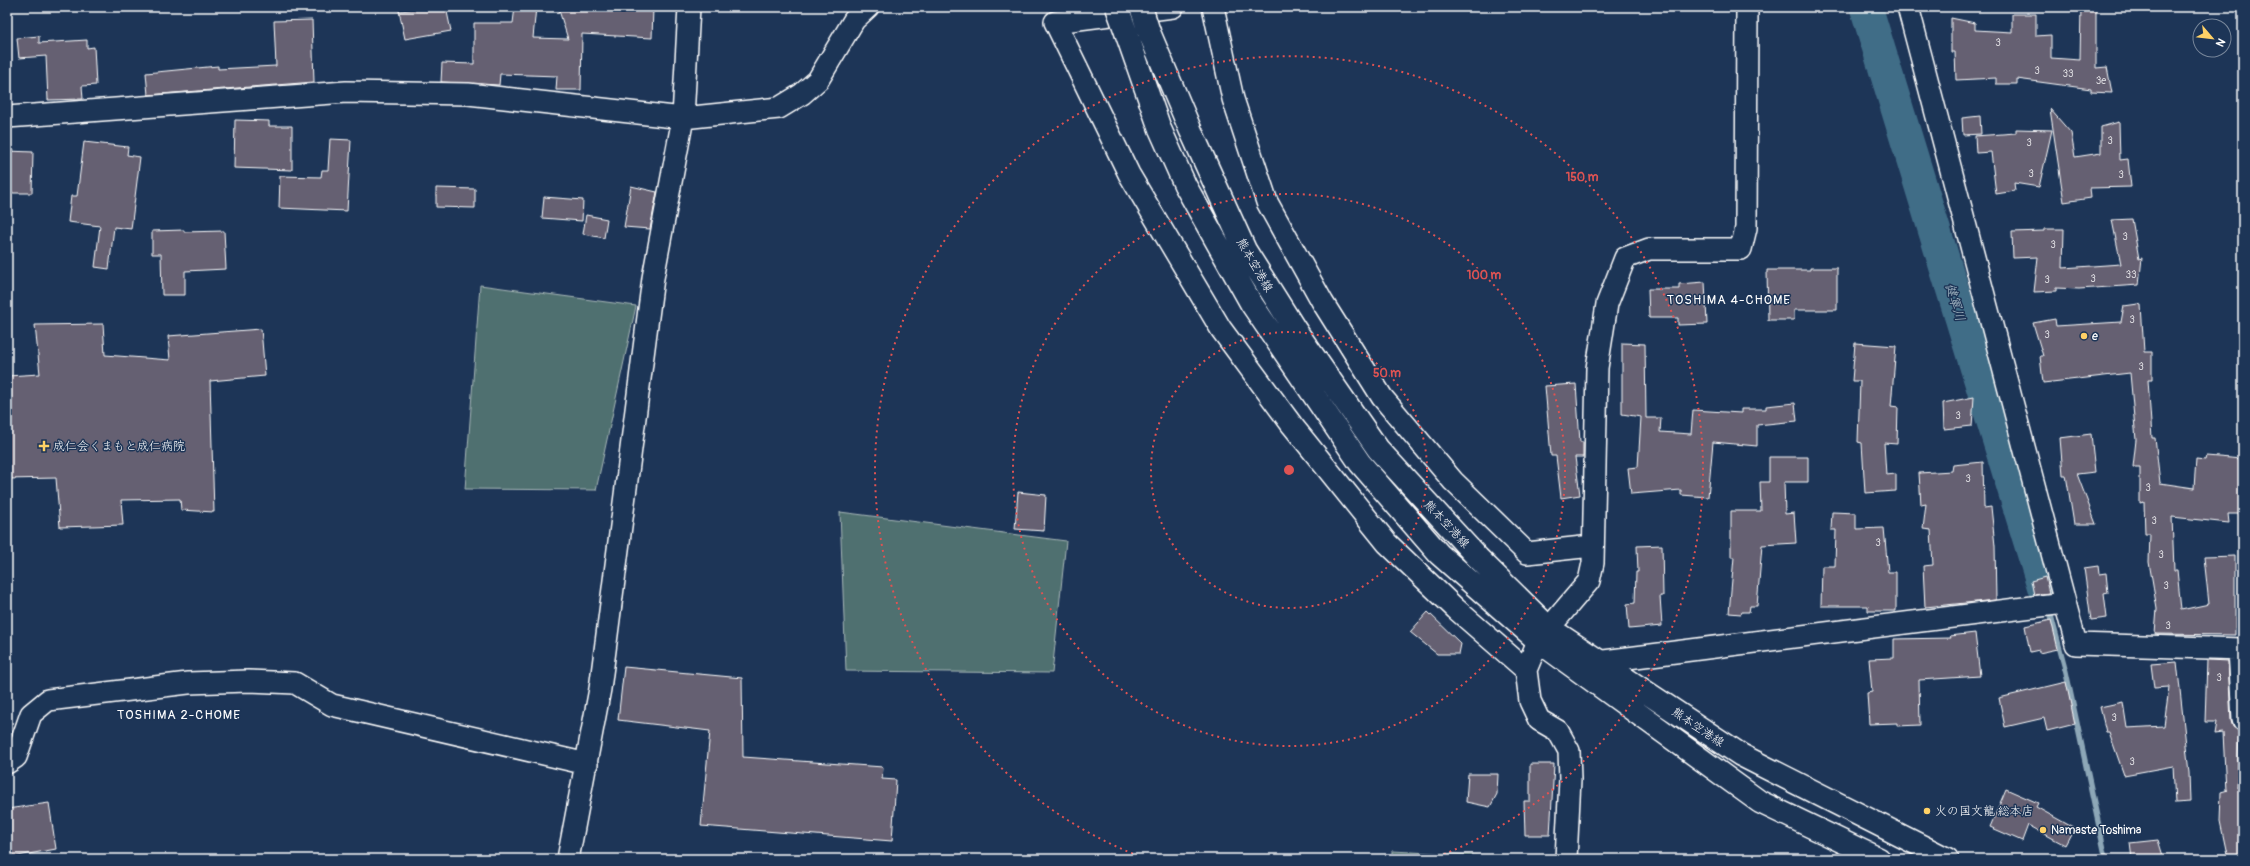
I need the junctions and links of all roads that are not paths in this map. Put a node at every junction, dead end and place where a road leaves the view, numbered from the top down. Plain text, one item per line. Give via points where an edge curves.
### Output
1 (689, 7) edge
2 (868, 7) edge
3 (1117, 7) edge
4 (1141, 7) edge
5 (1173, 7) edge
6 (1213, 7) edge
7 (1748, 7) edge
8 (1908, 7) edge
9 (7, 117) edge
10 (683, 118) junction
11 (1592, 546) junction
12 (2064, 603) junction
13 (1544, 635) junction
14 (2241, 649) edge
15 (1596, 661) junction
16 (1574, 667) junction
17 (1526, 670) junction
18 (2243, 720) edge
19 (7, 763) edge
20 (587, 764) junction
21 (568, 859) edge
22 (1566, 859) edge
23 (1879, 859) edge
24 (1947, 859) edge

1 - 10 street
2 - 10 street via 854,20 818,80 802,94 779,108
3 - 13 main road, 熊本空港線, bridge via 1160,129 1185,185 1251,303 1360,463 1439,554
4 - 13 main road, 熊本空港線, bridge via 1190,129 1245,250 1296,332 1378,448
5 - 17 street via 1056,22 1129,174 1226,335 1292,425 1387,543 1456,609
6 - 11 street via 1233,99 1267,202 1323,303 1382,397 1453,481 1527,553
7 - 11 street via 1746,228 1741,249 1649,249 1625,258 1607,304 1597,368
8 - 12 street
9 - 10 street via 346,92 468,94
10 - 20 street via 653,278 600,689
11 - 13 street via 1593,564 1589,580
12 - 14 street via 2076,644
12 - 15 street
13 - 15 main road, 熊本空港線
13 - 16 main road, 熊本空港線
13 - 17 street
14 - 18 street
15 - 16 street
15 - 24 main road, 熊本空港線 via 1741,755
16 - 23 main road, 熊本空港線 via 1760,802
17 - 22 street via 1530,701 1539,720 1558,731 1569,751
19 - 20 street via 16,757 31,714 48,700 188,683 248,681 295,683 332,705
20 - 21 street

